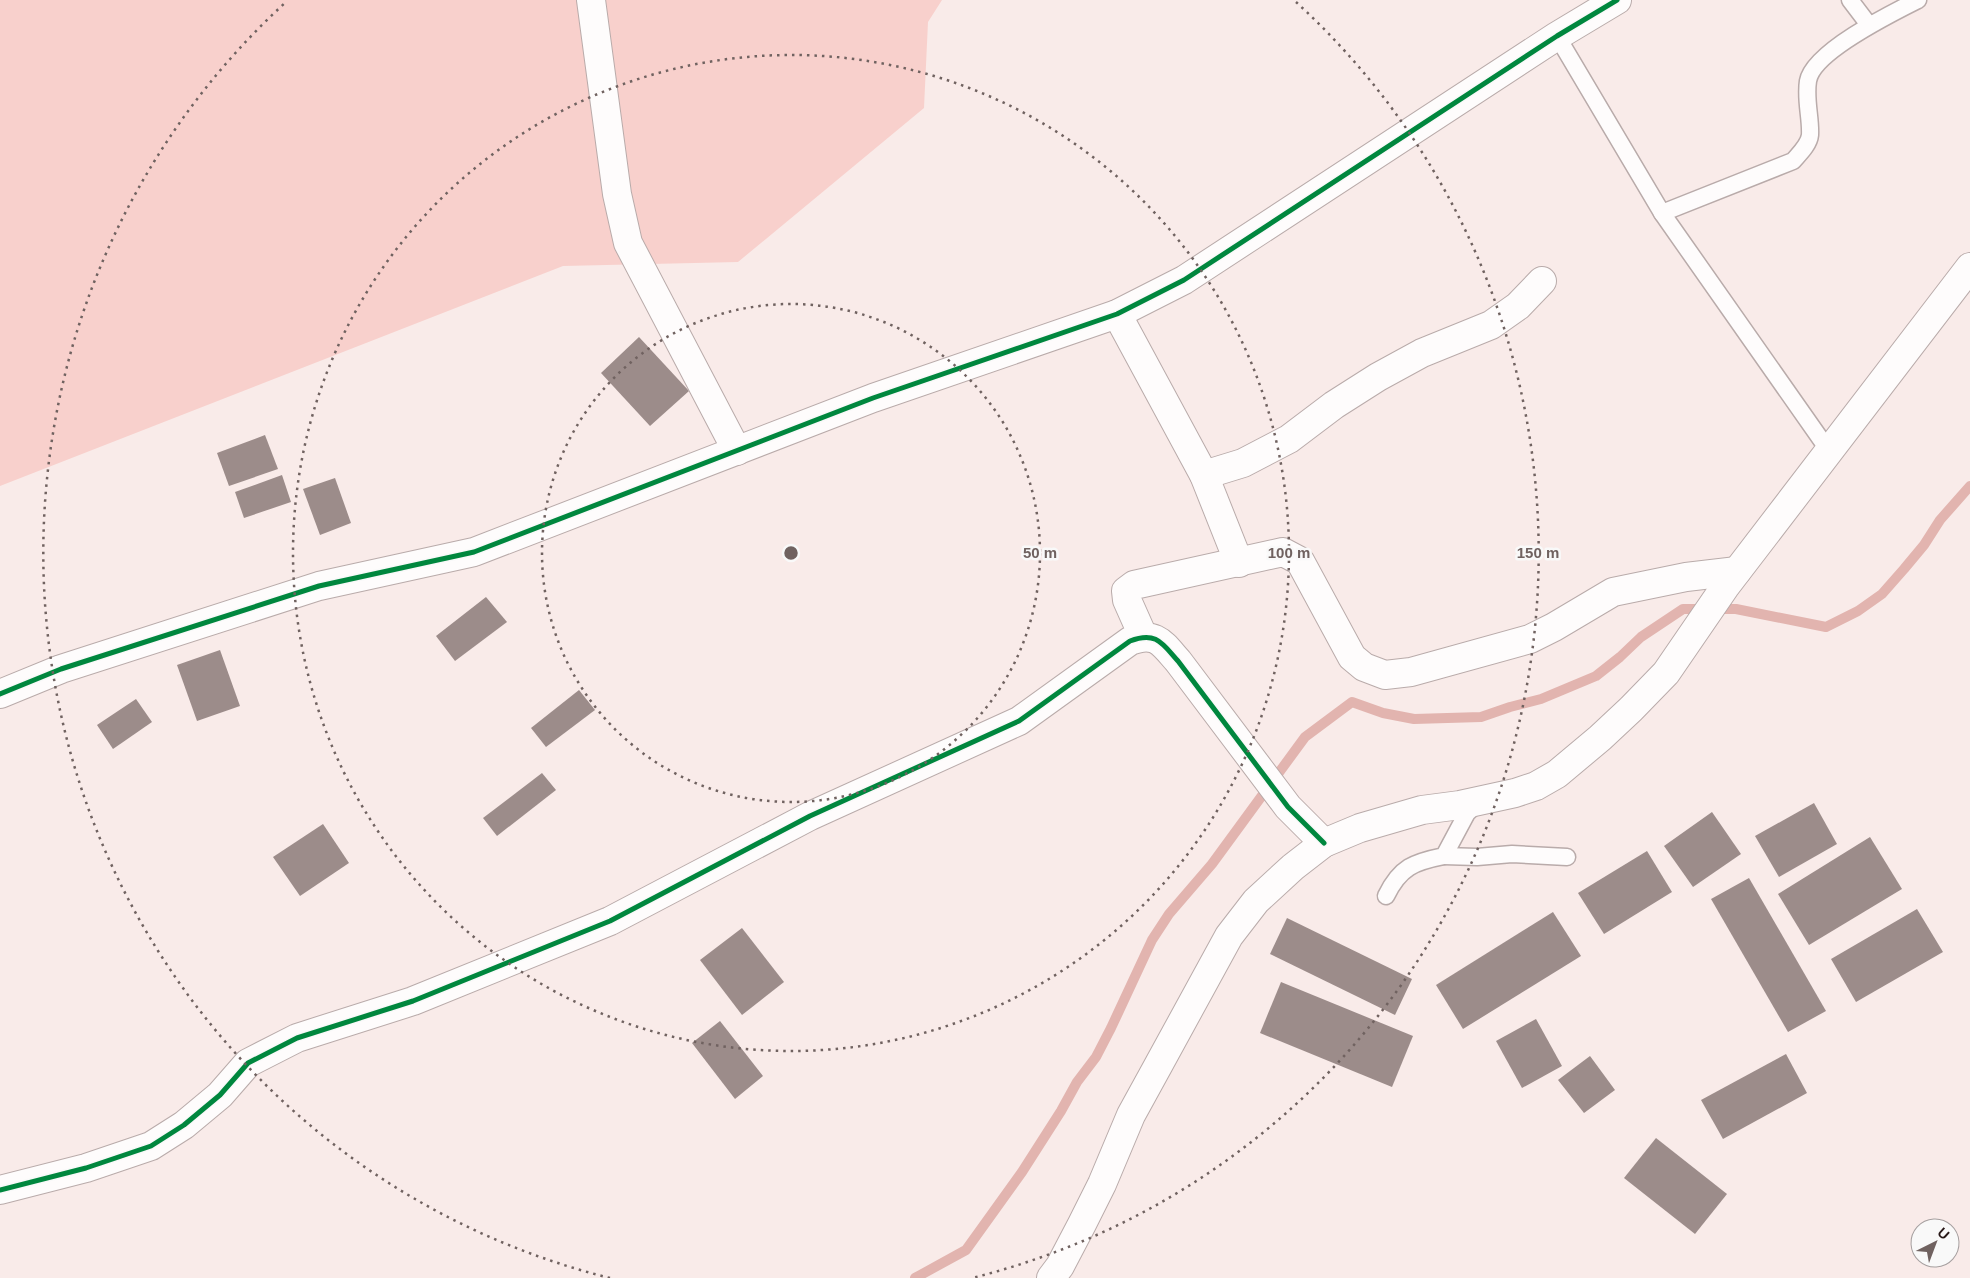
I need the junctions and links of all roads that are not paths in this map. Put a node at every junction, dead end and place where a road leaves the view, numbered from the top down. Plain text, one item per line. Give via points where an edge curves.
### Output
1 (591, 0) edge
2 (1618, 0) edge
3 (1850, 0) edge
4 (1918, 0) edge
5 (1869, 24) junction
6 (1557, 36) junction
7 (1662, 213) junction
8 (1970, 267) edge
9 (1542, 281) dead end
10 (1117, 314) junction
11 (737, 451) junction
12 (1829, 451) junction
13 (1204, 475) junction
14 (1239, 563) junction
15 (1731, 579) junction
16 (1143, 636) junction
17 (0, 694) edge
18 (1481, 799) junction
19 (1324, 843) junction
20 (1444, 856) junction
21 (1567, 857) dead end
22 (1386, 896) dead end
23 (0, 1190) edge
24 (1051, 1278) edge

1 - 11 street via 616,194 628,243
2 - 6 street
3 - 5 lane
4 - 5 lane
5 - 7 lane via 1820,61 1808,79 1810,137 1793,161
6 - 7 lane
6 - 10 street via 1184,280
7 - 12 lane
8 - 12 street
9 - 13 street via 1518,306 1491,325 1404,362 1334,405 1281,443 1244,463
10 - 11 street via 873,398
10 - 13 street
11 - 17 street via 474,552 319,586 61,669
12 - 15 street
13 - 14 street
14 - 15 street via 1283,552 1300,561 1352,657 1364,667 1385,676 1411,672 1530,639 1613,592 1686,577
14 - 16 street via 1134,585 1126,591
15 - 18 street via 1666,673 1632,709 1571,763 1536,786
16 - 19 street via 1160,640 1288,807
16 - 23 street via 1130,641 1019,722 810,816 610,921 413,1001 297,1038 248,1063 220,1095 184,1125 151,1146 86,1168
18 - 19 street via 1422,810 1360,828
18 - 20 lane via 1467,813
19 - 24 street via 1256,901 1229,936 1131,1115 1082,1224
20 - 21 lane via 1512,854
20 - 22 lane via 1407,868 1394,880

